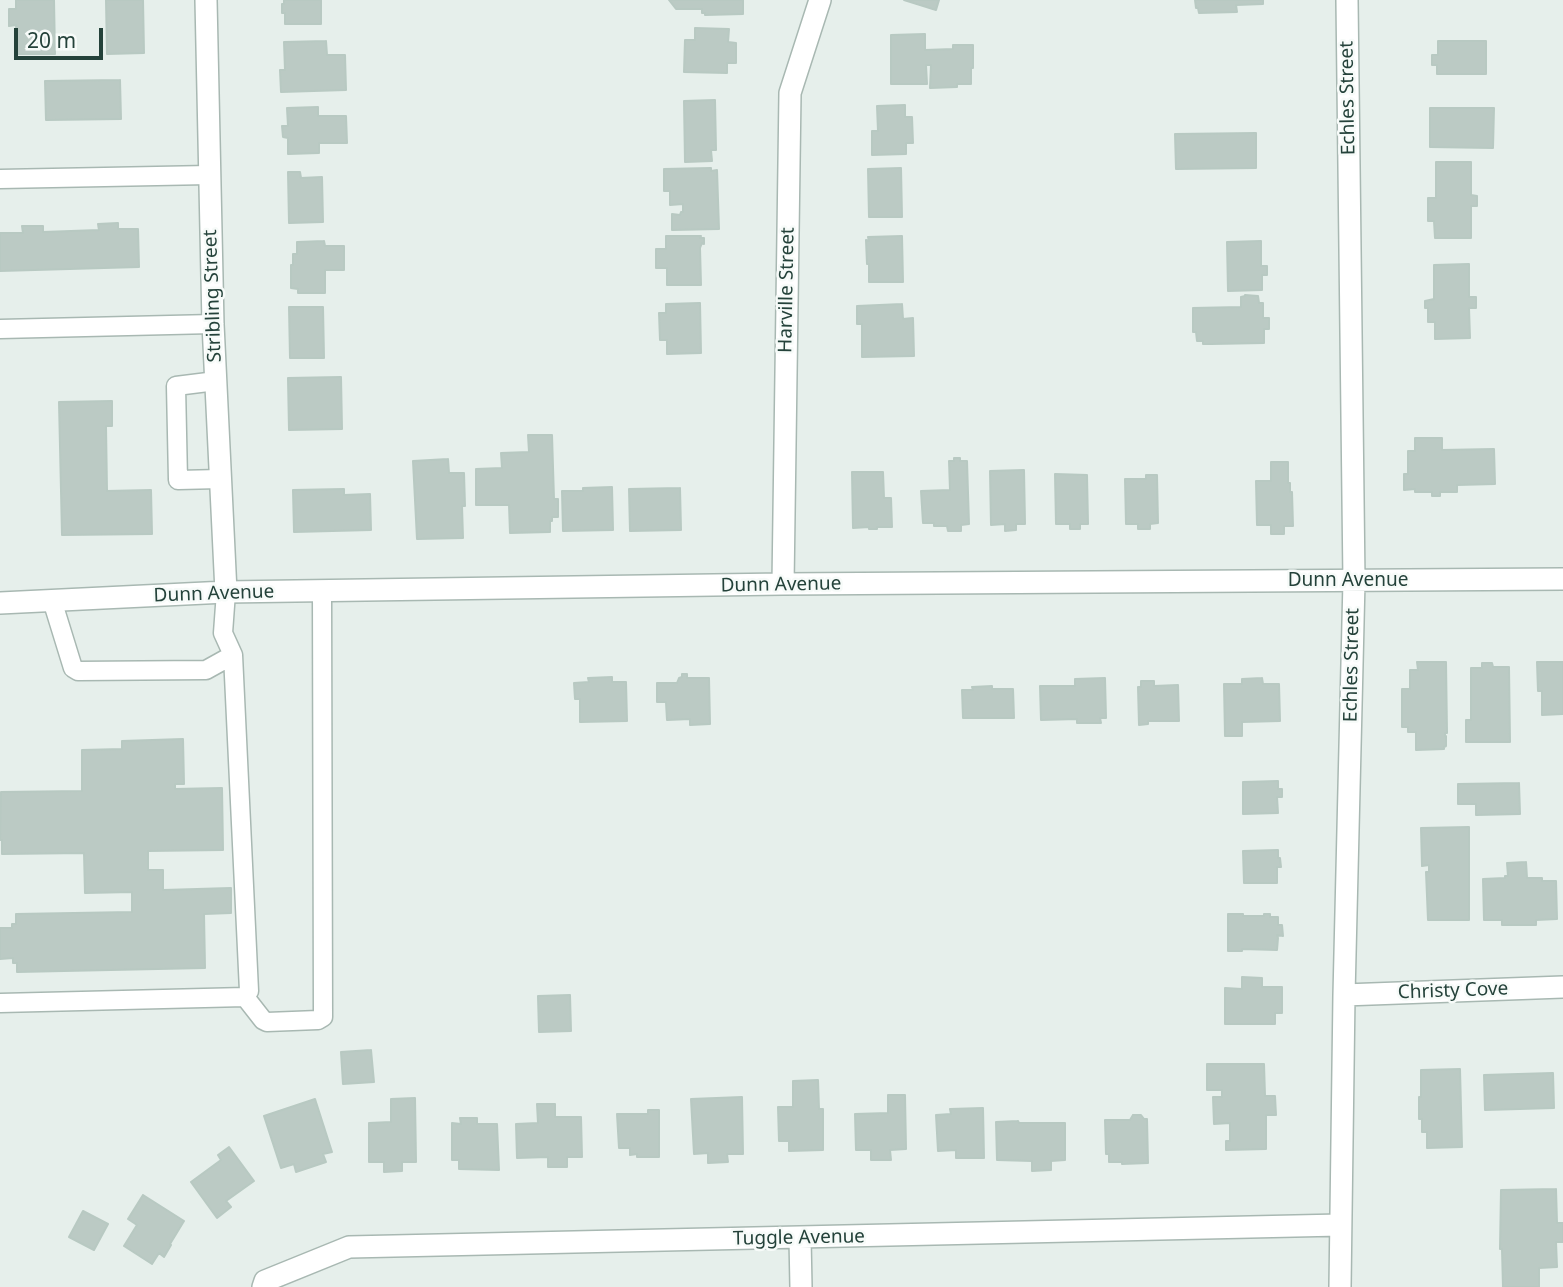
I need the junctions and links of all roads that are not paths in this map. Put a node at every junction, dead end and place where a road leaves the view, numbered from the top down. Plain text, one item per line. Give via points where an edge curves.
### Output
1 (206, 0) edge
2 (820, 0) edge
3 (1347, 0) edge
4 (209, 175) junction
5 (0, 179) edge
6 (213, 324) junction
7 (0, 329) edge
8 (216, 381) junction
9 (220, 479) junction
10 (1563, 579) edge
11 (1354, 581) junction
12 (782, 584) junction
13 (322, 591) junction
14 (226, 592) junction
15 (52, 600) junction
16 (0, 603) edge
17 (233, 655) junction
18 (1563, 987) edge
19 (1344, 995) junction
20 (245, 997) junction
21 (0, 1003) edge
22 (1340, 1225) junction
23 (800, 1238) junction
24 (264, 1284) edge
25 (801, 1287) edge
26 (1340, 1287) edge

1 - 4 street, Stribling Street
2 - 12 street, Harville Street via 790,93
3 - 11 street, Echles Street
4 - 5 lane
4 - 6 street, Stribling Street
6 - 7 lane
6 - 8 street, Stribling Street
8 - 9 street, Stribling Street
8 - 9 lane via 176,386 178,480
9 - 14 street, Stribling Street
10 - 11 street, Dunn Avenue
11 - 12 street, Dunn Avenue
11 - 19 street, Echles Street
12 - 13 street, Dunn Avenue
13 - 14 street, Dunn Avenue
13 - 20 lane via 324,1017 267,1022
14 - 15 street, Dunn Avenue
14 - 17 lane via 223,633
15 - 16 street, Dunn Avenue
15 - 17 lane via 78,671 206,670
17 - 20 lane via 249,991
18 - 19 street, Christy Cove
19 - 22 street, Echles Street
20 - 21 lane
22 - 23 street, Tuggle Avenue
22 - 26 street, Echles Street
23 - 24 street, Tuggle Avenue via 349,1247
23 - 25 street

